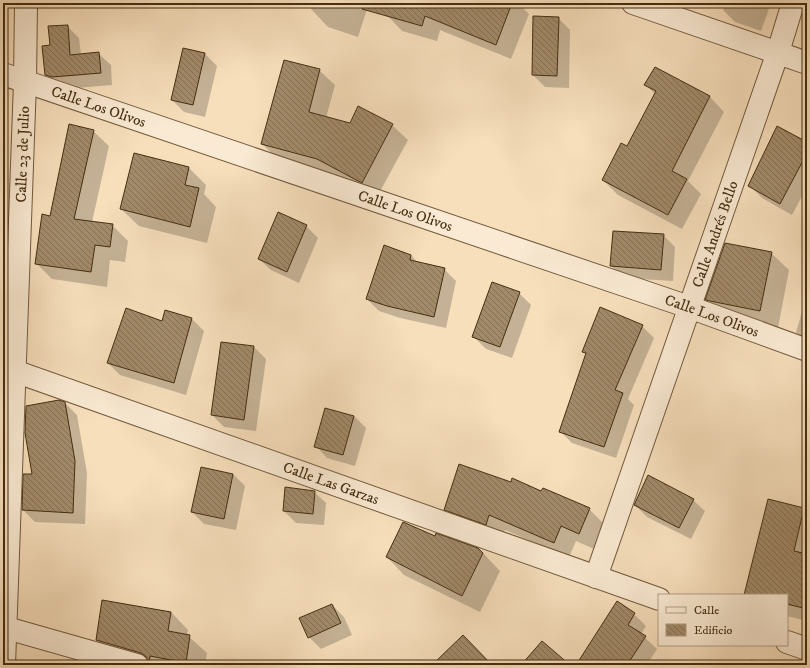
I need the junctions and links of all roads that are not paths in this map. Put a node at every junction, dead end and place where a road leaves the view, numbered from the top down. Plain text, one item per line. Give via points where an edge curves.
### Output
1 (26, 3) edge
2 (633, 3) edge
3 (793, 3) edge
4 (778, 52) junction
5 (807, 63) edge
6 (3, 74) edge
7 (25, 82) junction
8 (689, 307) junction
9 (807, 350) edge
10 (9, 369) edge
11 (596, 577) junction
12 (658, 599) edge
13 (4, 627) edge
14 (788, 642) edge
15 (807, 649) edge
16 (4, 665) edge
17 (137, 665) edge

1 - 7 street, Calle 23 de Julio
2 - 4 street
3 - 4 street, Calle Andrés Bello
4 - 5 street
4 - 8 street, Calle Andrés Bello
6 - 7 street, Calle Los Olivos
7 - 8 street, Calle Los Olivos
7 - 10 street, Calle 23 de Julio
8 - 9 street, Calle Los Olivos
8 - 11 street, Calle Andrés Bello
10 - 11 street, Calle Las Garzas
10 - 13 street, Calle 23 de Julio
11 - 12 street, Calle Las Garzas
13 - 16 street, Calle 23 de Julio
13 - 17 street
14 - 15 street

